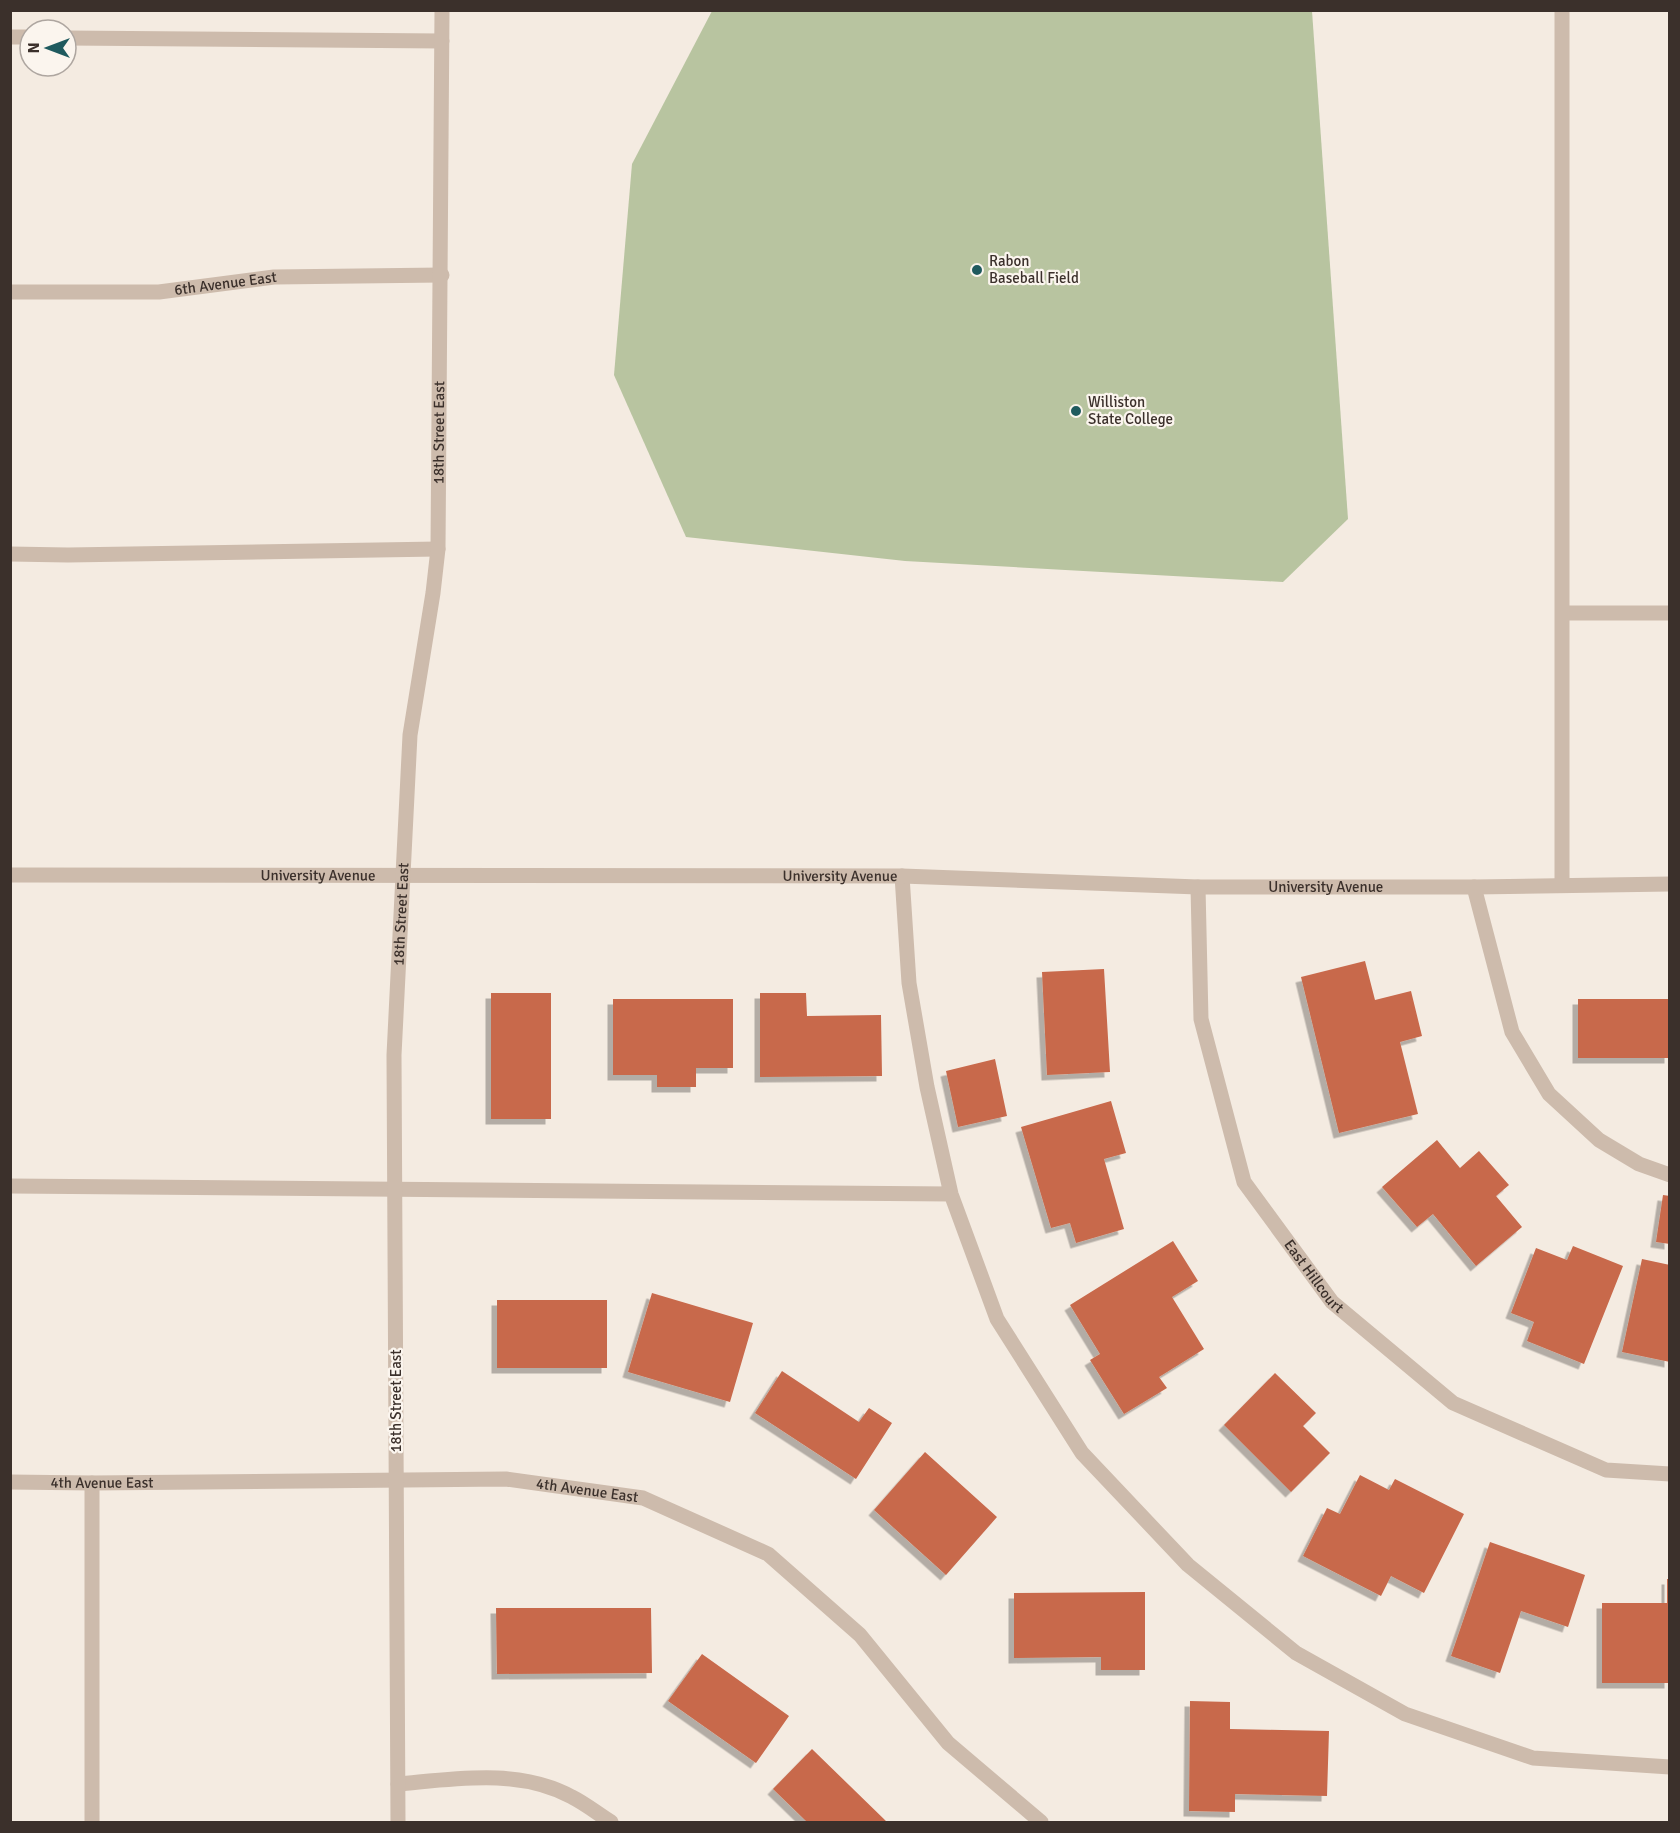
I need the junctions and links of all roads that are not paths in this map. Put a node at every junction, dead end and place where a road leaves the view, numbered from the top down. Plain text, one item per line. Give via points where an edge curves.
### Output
1 (442, 10) edge
2 (1562, 10) edge
3 (78, 38) edge
4 (442, 41) junction
5 (442, 275) junction
6 (10, 292) edge
7 (438, 549) junction
8 (10, 554) edge
9 (1562, 613) junction
10 (1670, 613) edge
11 (10, 875) edge
12 (403, 876) junction
13 (902, 876) junction
14 (1670, 884) edge
15 (1562, 885) junction
16 (1198, 887) junction
17 (1474, 887) junction
18 (1670, 1175) edge
19 (10, 1186) edge
20 (394, 1189) junction
21 (951, 1194) junction
22 (1670, 1474) edge
23 (396, 1480) junction
24 (10, 1482) edge
25 (92, 1483) junction
26 (1670, 1767) edge
27 (398, 1784) junction
28 (92, 1822) edge
29 (398, 1822) edge
30 (611, 1822) edge
31 (1041, 1822) edge

1 - 4 street, 18th Street East
2 - 9 street
3 - 4 street
4 - 5 street, 18th Street East
5 - 6 street, 6th Avenue East via 274,277 159,292
5 - 7 street, 18th Street East
7 - 8 street
7 - 12 street, 18th Street East via 410,735
9 - 10 street
9 - 15 street
11 - 12 street, University Avenue
12 - 13 street, University Avenue
12 - 20 street, 18th Street East via 394,1054
13 - 16 street, University Avenue
13 - 21 street via 909,983
14 - 15 street, University Avenue
15 - 17 street, University Avenue
16 - 17 street, University Avenue
16 - 22 street, East Hillcourt via 1201,1019 1244,1182 1332,1302 1453,1402 1606,1470
17 - 18 street via 1512,1032 1549,1094 1599,1140 1640,1164
19 - 20 street
20 - 21 street
20 - 23 street, 18th Street East
21 - 26 street via 997,1319 1082,1453 1188,1565 1296,1653 1405,1714 1533,1758
23 - 25 street, 4th Avenue East
23 - 27 street, 18th Street East
23 - 31 street, 4th Avenue East via 506,1479 643,1498 768,1554 860,1635 948,1743
24 - 25 street, 4th Avenue East
25 - 28 street
27 - 29 street, 18th Street East
27 - 30 street via 477,1777 526,1780 571,1796

